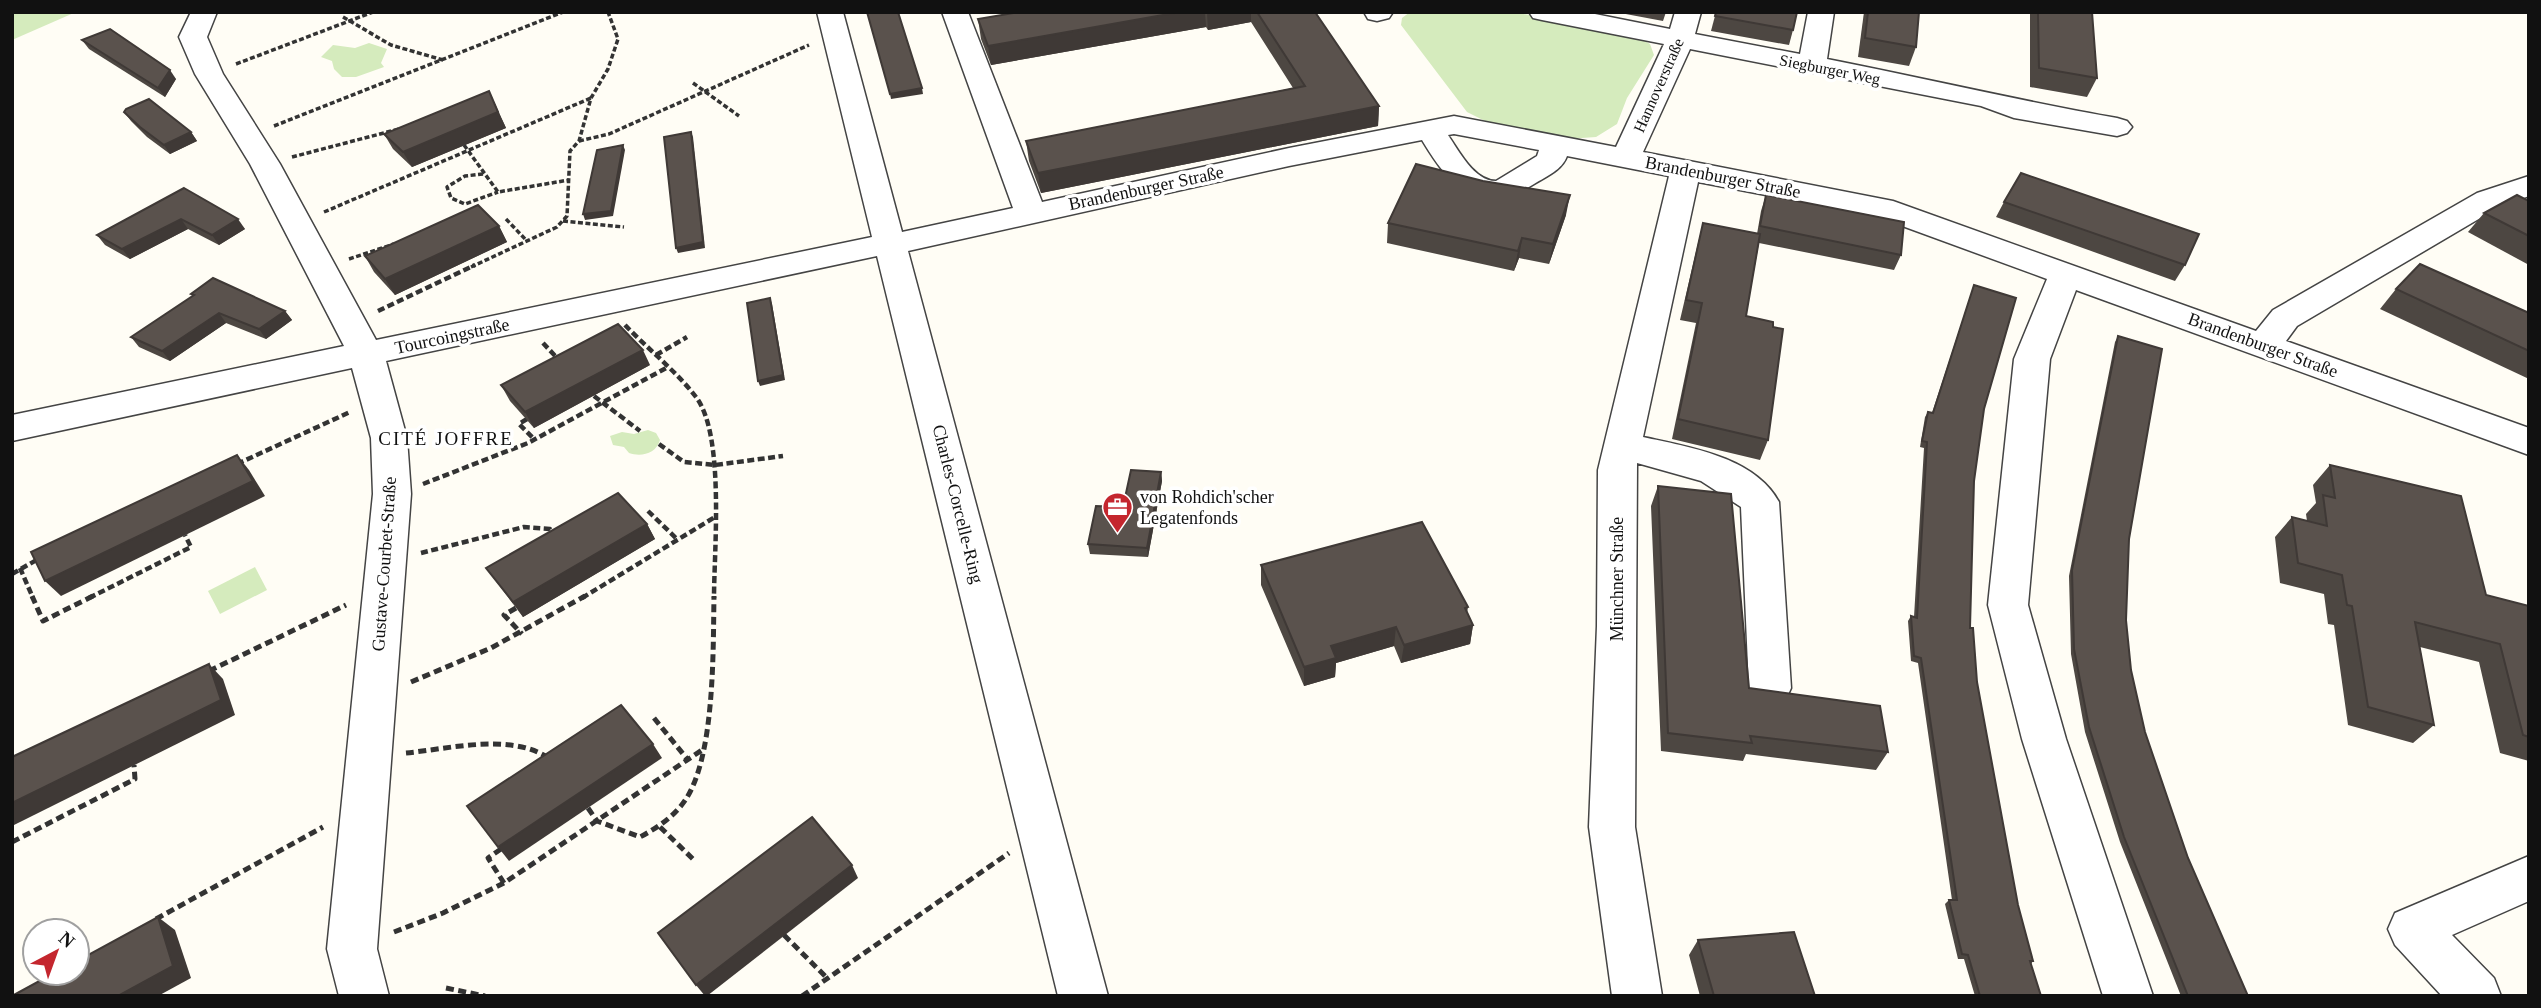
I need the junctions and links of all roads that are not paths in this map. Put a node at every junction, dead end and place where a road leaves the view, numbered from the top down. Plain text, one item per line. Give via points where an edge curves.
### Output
1 (204, 12) edge
2 (955, 12) edge
3 (1542, 12) edge
4 (1688, 12) edge
5 (1821, 12) edge
6 (833, 23) edge
7 (1680, 40) junction
8 (1812, 65) junction
9 (2117, 127) dead end
10 (1430, 130) junction
11 (1556, 145) junction
12 (1626, 157) junction
13 (1686, 169) junction
14 (2529, 185) edge
15 (1031, 212) junction
16 (891, 243) junction
17 (2066, 273) junction
18 (359, 339) junction
19 (2264, 345) junction
20 (12, 428) edge
21 (2529, 442) edge
22 (1623, 446) junction
23 (1770, 688) edge
24 (2529, 878) edge
25 (364, 996) edge
26 (1083, 996) edge
27 (1637, 996) edge
28 (2128, 996) edge
29 (2476, 996) edge

1 - 18 street, Gustave-Courbet-Straße via 193,37 209,74 265,164
2 - 15 street
3 - 7 street, Siegburger Weg
4 - 7 street, Hannoverstraße
5 - 8 street
6 - 16 street, Charles-Corcelle-Ring
7 - 8 street, Siegburger Weg
7 - 12 street, Hannoverstraße
8 - 9 street, Siegburger Weg
10 - 11 street, Brandenburger Straße via 1454,125
10 - 11 street via 1465,182 1495,191 1550,161
10 - 15 street, Brandenburger Straße
11 - 12 street, Brandenburger Straße
12 - 13 street, Brandenburger Straße
13 - 17 street, Brandenburger Straße via 1882,208
13 - 22 street, Münchner Straße
14 - 19 street via 2488,200 2285,318
15 - 16 street, Brandenburger Straße
16 - 18 street, Tourcoingstraße
16 - 26 street, Charles-Corcelle-Ring
17 - 19 street, Brandenburger Straße
17 - 28 street via 2032,359 2008,605 2044,739
18 - 20 street, Tourcoingstraße
18 - 25 street, Gustave-Courbet-Straße via 388,438 392,494 352,949
19 - 21 street, Brandenburger Straße
22 - 23 street via 1707,467 1745,485 1760,502
22 - 27 street, Münchner Straße via 1617,470 1612,827
24 - 29 street via 2412,929

